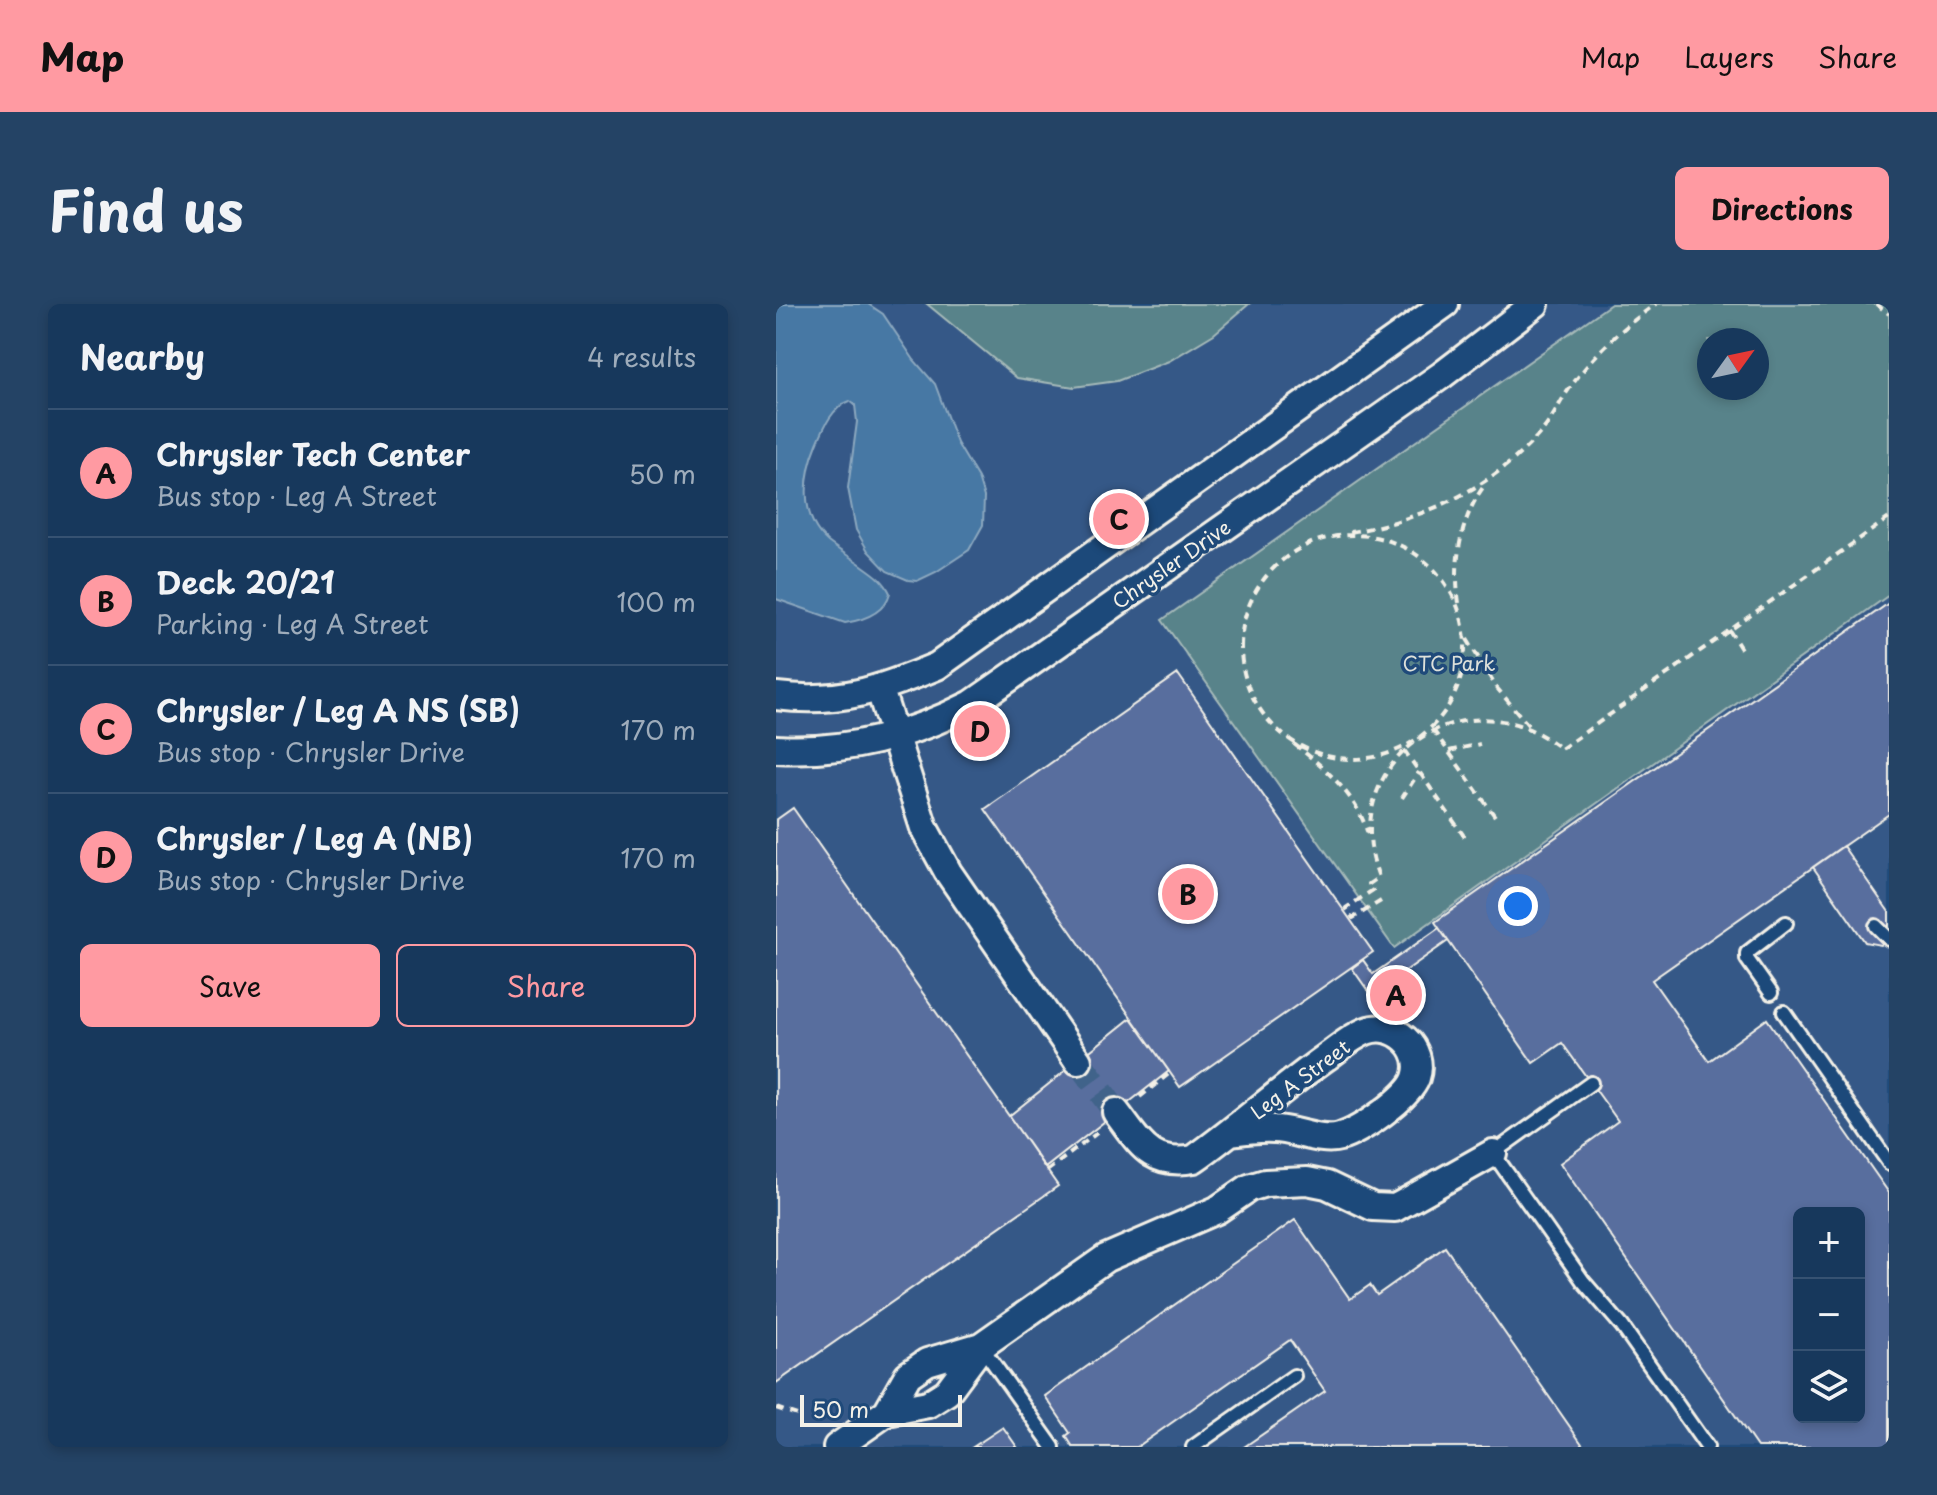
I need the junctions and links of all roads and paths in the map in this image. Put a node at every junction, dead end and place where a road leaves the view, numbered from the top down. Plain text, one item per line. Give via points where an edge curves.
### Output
1 (1445, 304) edge
2 (1535, 304) edge
3 (1656, 304) edge
4 (1876, 304) edge
5 (1889, 314) edge
6 (1494, 476) junction
7 (1889, 518) edge
8 (1336, 535) junction
9 (1463, 623) junction
10 (1729, 630) junction
11 (1741, 649) dead end
12 (880, 690) junction
13 (776, 696) edge
14 (1277, 729) junction
15 (1433, 730) junction
16 (1538, 732) junction
17 (895, 737) junction
18 (1418, 739) junction
19 (1480, 744) dead end
20 (776, 749) edge
21 (1404, 750) junction
22 (1449, 751) junction
23 (1419, 772) junction
24 (1402, 798) dead end
25 (1497, 819) dead end
26 (1466, 839) dead end
27 (1370, 844) junction
28 (1381, 901) dead end
29 (1786, 923) dead end
30 (1876, 926) dead end
31 (1889, 939) edge
32 (1771, 993) dead end
33 (1784, 1012) dead end
34 (1078, 1061) tunnel mouth
35 (1170, 1073) dead end
36 (1591, 1083) dead end
37 (1140, 1097) dead end
38 (1116, 1112) tunnel mouth
39 (1231, 1132) junction
40 (1097, 1133) dead end
41 (1493, 1153) junction
42 (1889, 1163) edge
43 (1047, 1171) dead end
44 (981, 1346) junction
45 (1294, 1376) dead end
46 (776, 1408) edge
47 (887, 1412) junction
48 (800, 1416) dead end
49 (837, 1447) edge
50 (1053, 1447) edge
51 (1193, 1447) edge
52 (1707, 1447) edge

1 - 12 street via 937,666
2 - 17 street, Chrysler Drive via 1442,375 972,704
3 - 6 path via 1605,345 1543,430
4 - 5 path
6 - 8 path via 1414,515
6 - 9 path via 1474,502 1459,547 1456,577
7 - 10 path
8 - 9 path via 1374,536 1414,552 1446,583
8 - 14 path via 1282,560 1261,581 1245,616 1241,644 1246,682
9 - 16 path via 1490,679
9 - 18 path via 1465,656 1458,688 1442,716
10 - 11 path
10 - 16 path via 1561,749
12 - 13 street via 805,700
12 - 17 street
14 - 18 path via 1309,750 1346,759 1384,755
14 - 27 path via 1345,790 1363,819
15 - 16 path via 1486,718
15 - 18 path
15 - 22 path
17 - 20 street, Chrysler Drive via 846,748
17 - 34 street via 924,828 948,872
18 - 21 path
19 - 22 path
21 - 23 path
21 - 27 path via 1378,789
22 - 25 path
23 - 24 path
23 - 26 path
27 - 28 path via 1379,877 1369,884 1373,890 1346,908 1353,918
29 - 32 lane via 1747,953
30 - 31 lane
33 - 42 lane
35 - 37 path
36 - 41 lane
38 - 39 street, Leg A Street via 1142,1148 1165,1160 1194,1159
39 - 39 street, Leg A Street via 1275,1129 1335,1139 1350,1134 1401,1099 1416,1077 1416,1055 1392,1030 1368,1030
40 - 43 path
41 - 44 street via 1395,1208 1373,1207 1307,1181 1249,1188 1217,1210 1106,1258
41 - 52 lane
44 - 47 street via 947,1392 928,1404
44 - 47 street via 927,1362 908,1375
44 - 50 lane
45 - 51 lane
46 - 48 path
47 - 49 street

